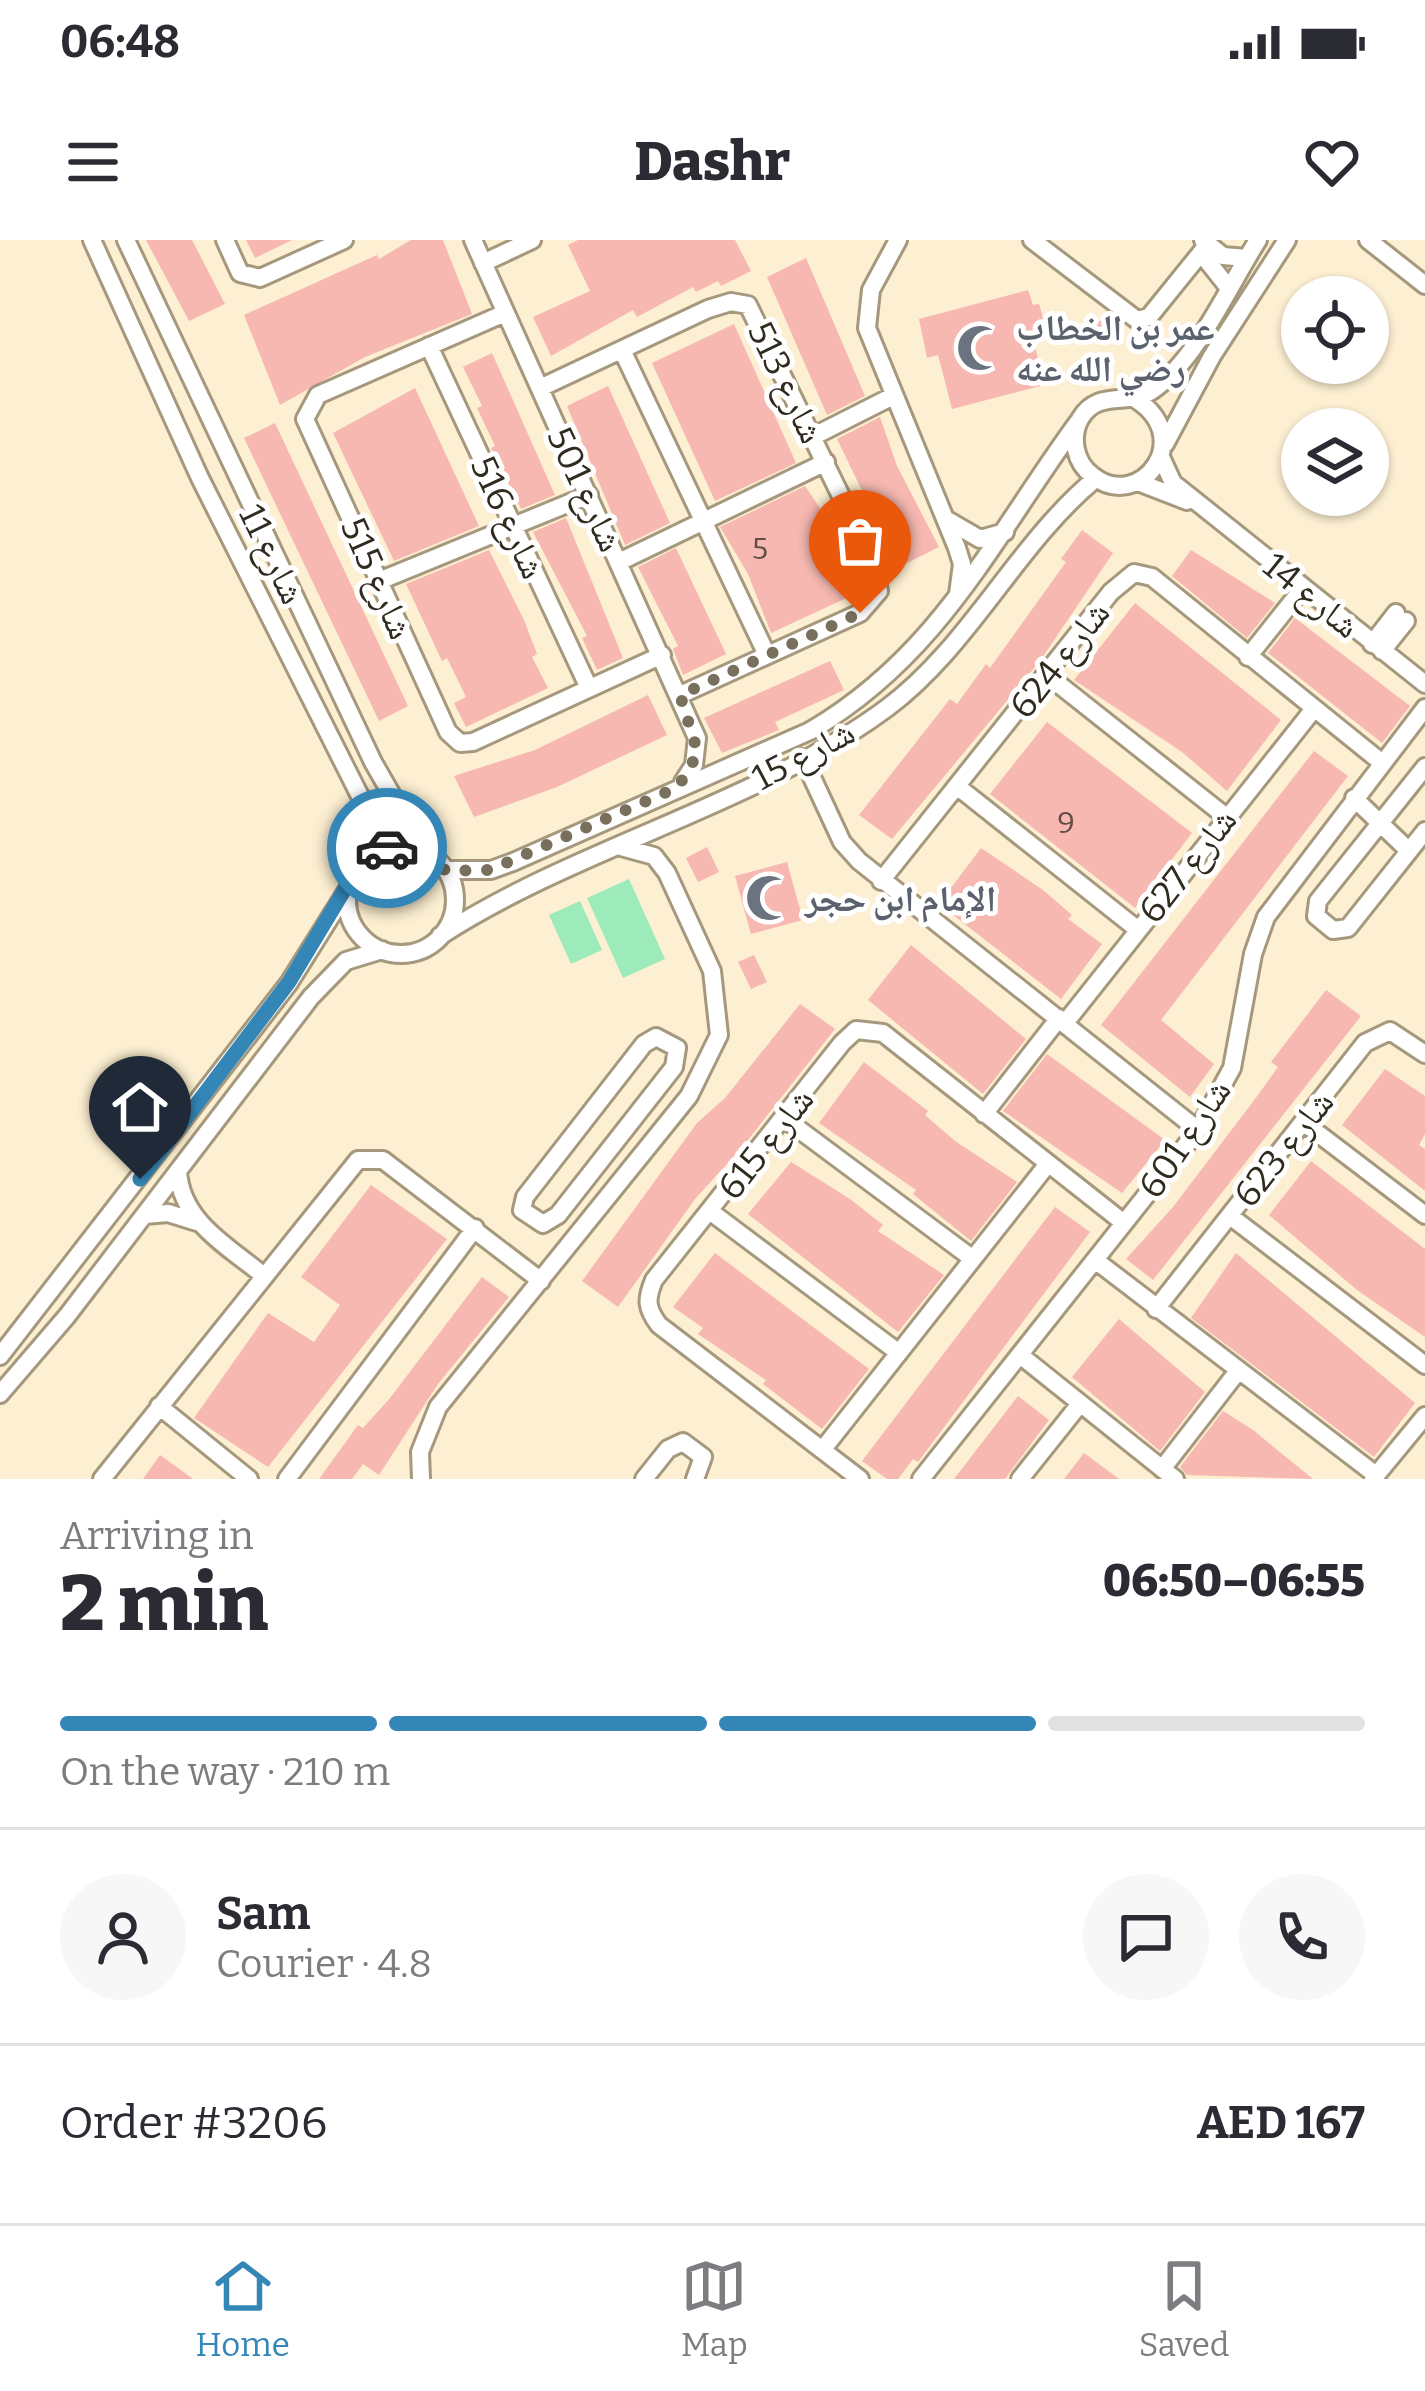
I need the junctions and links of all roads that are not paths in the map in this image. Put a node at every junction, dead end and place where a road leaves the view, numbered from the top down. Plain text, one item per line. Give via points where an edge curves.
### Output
1 (92, 240) edge
2 (126, 240) edge
3 (225, 240) edge
4 (344, 240) edge
5 (473, 240) edge
6 (532, 240) edge
7 (898, 240) edge
8 (1032, 240) edge
9 (1258, 240) edge
10 (1287, 240) edge
11 (1378, 243) edge
12 (1204, 246) edge
13 (1246, 257) junction
14 (483, 263) junction
15 (103, 265) junction
16 (1425, 285) edge
17 (1228, 287) junction
18 (505, 313) junction
19 (430, 346) junction
20 (622, 350) junction
21 (181, 358) junction
22 (540, 388) junction
23 (893, 396) junction
24 (1132, 397) junction
25 (1078, 422) junction
26 (178, 428) junction
27 (814, 436) junction
28 (1163, 450) junction
29 (826, 461) junction
30 (1095, 479) junction
31 (1138, 482) junction
32 (589, 495) junction
33 (1199, 504) junction
34 (944, 517) junction
35 (257, 521) junction
36 (703, 521) junction
37 (513, 526) junction
38 (1005, 532) junction
39 (619, 562) junction
40 (379, 581) junction
41 (1303, 587) junction
42 (957, 601) junction
43 (1401, 617) dead end
44 (1377, 648) junction
45 (767, 655) junction
46 (662, 656) junction
47 (1248, 657) junction
48 (1047, 675) junction
49 (1425, 684) edge
50 (589, 688) junction
51 (680, 695) junction
52 (1425, 708) edge
53 (1313, 710) junction
54 (697, 738) junction
55 (803, 758) junction
56 (742, 759) junction
57 (1381, 762) junction
58 (1425, 767) edge
59 (678, 787) junction
60 (958, 787) junction
61 (1350, 804) junction
62 (689, 812) junction
63 (1225, 816) junction
64 (1379, 827) junction
65 (1425, 831) edge
66 (614, 846) junction
67 (1409, 851) junction
68 (360, 864) junction
69 (441, 865) junction
70 (668, 874) junction
71 (881, 881) junction
72 (348, 889) junction
73 (1137, 929) junction
74 (440, 936) junction
75 (382, 950) junction
76 (1062, 1021) junction
77 (1425, 1054) edge
78 (984, 1114) junction
79 (785, 1119) junction
80 (1303, 1122) junction
81 (1198, 1130) junction
82 (615, 1142) junction
83 (649, 1147) junction
84 (1047, 1166) junction
85 (629, 1171) junction
86 (178, 1172) junction
87 (711, 1212) junction
88 (145, 1215) junction
89 (1425, 1215) edge
90 (1230, 1216) junction
91 (199, 1222) junction
92 (1124, 1223) junction
93 (475, 1228) junction
94 (973, 1259) junction
95 (1095, 1260) junction
96 (263, 1275) junction
97 (541, 1281) junction
98 (1156, 1309) junction
99 (899, 1353) junction
100 (1020, 1354) junction
101 (0, 1356) edge
102 (1425, 1365) edge
103 (1238, 1371) junction
104 (0, 1394) edge
105 (1079, 1405) junction
106 (159, 1406) junction
107 (1425, 1416) edge
108 (823, 1449) junction
109 (1168, 1474) edge
110 (1374, 1477) edge
111 (102, 1479) edge
112 (249, 1479) edge
113 (287, 1479) edge
114 (421, 1479) edge
115 (644, 1479) edge
116 (695, 1479) edge
117 (860, 1479) edge
118 (921, 1479) edge
119 (1020, 1479) edge

1 - 15 street, شارع 11
2 - 21 street, شارع 11
3 - 4 street via 240,273 260,278
5 - 14 street, شارع 501
6 - 14 street
7 - 23 street via 866,310
8 - 12 street via 1136,320 1149,317
9 - 13 street
10 - 28 street
11 - 16 street
12 - 13 street
12 - 17 street
13 - 17 street
14 - 18 street, شارع 501
15 - 21 street via 128,294 159,363
15 - 26 street, شارع 11
17 - 24 street via 1168,378
18 - 19 street, شارع 515
18 - 22 street, شارع 501
19 - 37 street, شارع 516
19 - 40 street, شارع 515 via 318,395 305,419
20 - 22 street, شارع 513
20 - 27 street, شارع 513 via 707,309 748,305
20 - 36 street
21 - 35 street, شارع 11
22 - 32 street, شارع 501
23 - 27 street
23 - 34 street
24 - 25 street via 1111,396
24 - 28 street via 1161,424
25 - 30 street via 1080,464
25 - 38 street, شارع 15
26 - 35 street via 191,416 201,421
26 - 68 street, شارع 11 via 366,808 370,842
27 - 29 street, شارع 513
28 - 31 street
28 - 33 street, شارع 14 via 1173,483
29 - 36 street
29 - 45 street, شارع 513 via 879,591 860,613
30 - 31 street
30 - 55 street, شارع 15 via 916,682
31 - 33 street, شارع 14
32 - 37 street
32 - 39 street, شارع 501
33 - 41 street, شارع 14
34 - 38 street via 980,539
34 - 42 street via 962,564
35 - 69 street, شارع 11 via 373,762
36 - 39 street
36 - 45 street
37 - 40 street
37 - 50 street, شارع 516
38 - 42 street, شارع 15
39 - 46 street, شارع 501
40 - 50 street, شارع 515 via 448,732 460,742
41 - 44 street, شارع 14
41 - 47 street
42 - 56 street, شارع 15 via 876,689 810,731
43 - 44 street
44 - 49 street, شارع 14
45 - 51 street, شارع 513
46 - 50 street, شارع 515
46 - 51 street, شارع 501
47 - 48 street, شارع 624 via 1152,577 1134,573
47 - 53 street, شارع 624
48 - 60 street, شارع 624
48 - 63 street
51 - 54 street, شارع 501
52 - 57 street, شارع 601
53 - 57 street, شارع 624
53 - 63 street, شارع 627
54 - 56 street via 717,755
54 - 59 street via 694,765
55 - 62 street, شارع 15
55 - 71 street via 842,842
56 - 59 street, شارع 15
57 - 61 street, شارع 601
58 - 64 street
59 - 69 street, شارع 15 via 490,870
60 - 71 street, شارع 624
60 - 73 street
61 - 64 street
61 - 81 street, شارع 601 via 1257,934 1232,1068
62 - 66 street, شارع 15
62 - 70 street via 668,834
63 - 73 street, شارع 627
64 - 67 street
64 - 67 street via 1315,909 1333,930 1348,928
65 - 67 street
66 - 70 street via 640,848
66 - 74 street, شارع 15 via 498,898
68 - 69 street via 406,846
68 - 72 street
69 - 74 street via 454,904
70 - 83 street via 712,971 719,1035 689,1096
71 - 76 street
72 - 75 street via 350,919
72 - 101 street via 289,982
73 - 76 street, شارع 627
74 - 75 street via 413,952
75 - 86 street via 338,967
76 - 78 street, شارع 627
76 - 81 street
77 - 80 street, شارع 623 via 1404,1037 1378,1033
78 - 79 street, شارع 615 via 869,1029 842,1042
78 - 84 street, شارع 615
79 - 87 street, شارع 615
79 - 94 street
80 - 89 street
80 - 90 street, شارع 623
81 - 92 street, شارع 601
82 - 82 street via 677,1061 677,1048 664,1038 644,1043 525,1197 525,1216 551,1221
82 - 83 street
82 - 85 street
83 - 85 street
84 - 92 street, شارع 615
84 - 94 street
85 - 97 street
86 - 88 street
86 - 91 street via 179,1197
87 - 99 street
87 - 108 street, شارع 615 via 654,1280 649,1312
88 - 91 street
88 - 104 street
90 - 98 street, شارع 623
90 - 102 street
91 - 96 street
92 - 95 street, شارع 601
93 - 96 street via 372,1156 341,1175
93 - 97 street
93 - 113 street
94 - 99 street
95 - 98 street
95 - 100 street, شارع 601
96 - 106 street
97 - 114 street via 438,1408 420,1452
98 - 103 street
99 - 108 street
100 - 105 street
100 - 118 street, شارع 601
103 - 109 street
103 - 110 street
105 - 109 street
105 - 119 street
106 - 111 street
106 - 112 street
107 - 110 street
108 - 117 street, شارع 615
115 - 116 street via 683,1442 703,1457

